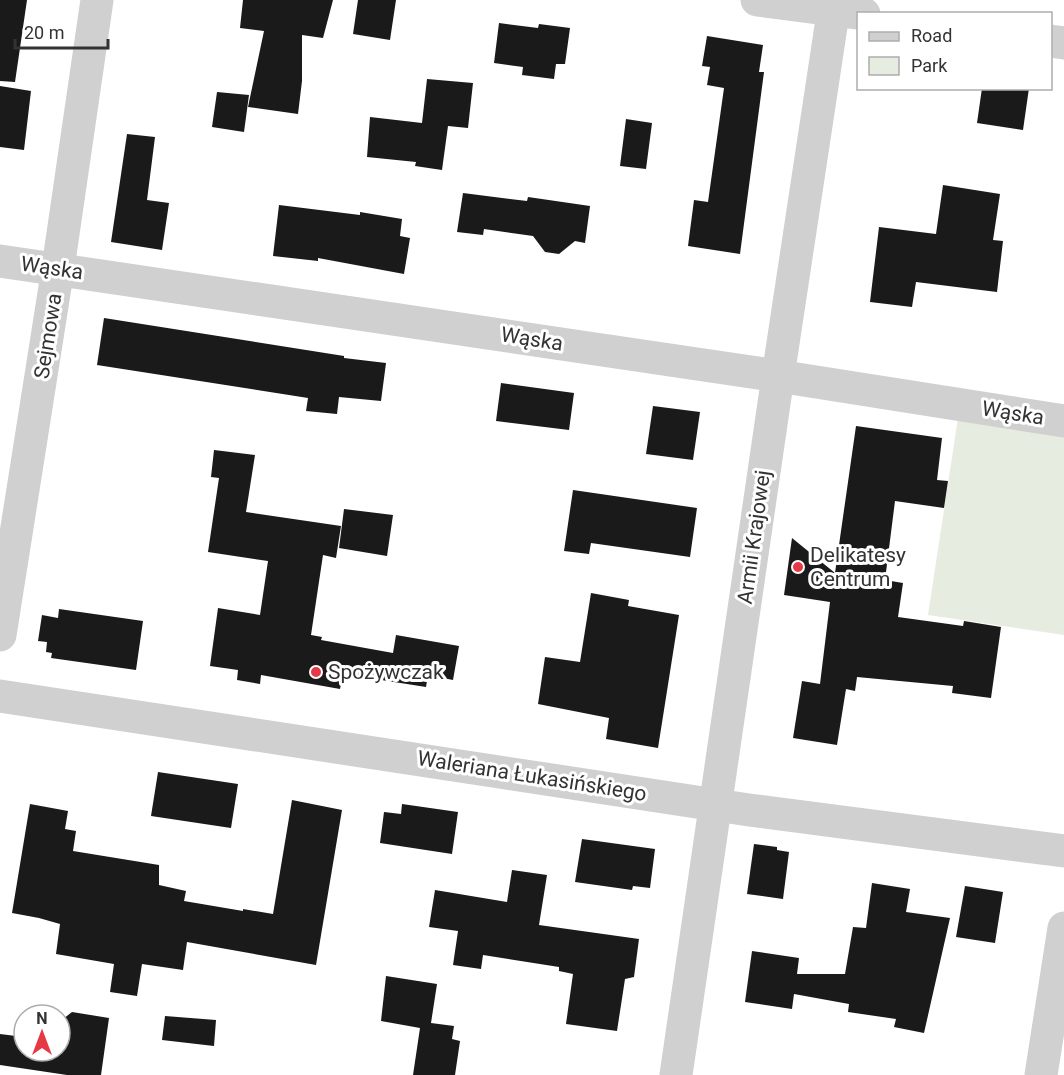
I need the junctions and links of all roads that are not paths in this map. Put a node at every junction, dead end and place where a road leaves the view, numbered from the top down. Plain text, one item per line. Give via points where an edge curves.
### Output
1 (97, 0) edge
2 (757, 0) edge
3 (844, 8) edge
4 (0, 261) edge
5 (58, 268) junction
6 (777, 376) junction
7 (1064, 421) edge
8 (0, 635) edge
9 (0, 696) edge
10 (716, 804) junction
11 (1064, 851) edge
12 (1064, 928) edge
13 (676, 1075) edge
14 (1041, 1075) edge

1 - 5 street, Sejmowa
2 - 3 street
3 - 6 street, Armii Krajowej
4 - 5 street, Wąska
5 - 6 street, Wąska
5 - 8 street, Sejmowa
6 - 7 street, Wąska
6 - 10 street, Armii Krajowej
9 - 10 street, Waleriana Łukasińskiego
10 - 11 street, Waleriana Łukasińskiego
10 - 13 street, Armii Krajowej
12 - 14 street

